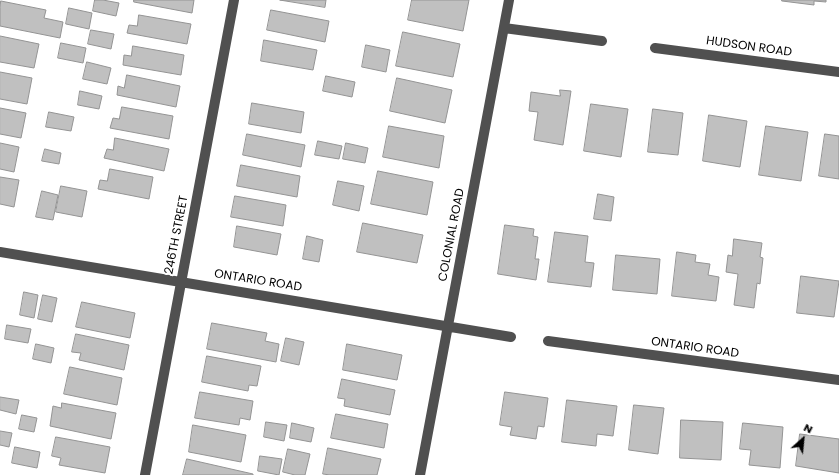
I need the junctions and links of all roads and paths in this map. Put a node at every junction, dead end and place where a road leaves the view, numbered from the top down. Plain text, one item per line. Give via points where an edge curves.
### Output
1 (234, 0) edge
2 (509, 0) edge
3 (504, 28) junction
4 (602, 41) dead end
5 (655, 48) dead end
6 (839, 72) edge
7 (0, 252) edge
8 (181, 282) junction
9 (448, 326) junction
10 (511, 336) dead end
11 (548, 341) dead end
12 (839, 380) edge
13 (145, 475) edge
14 (420, 475) edge

1 - 8 street, 246TH STREET
2 - 3 street, COLONIAL ROAD
3 - 4 street
3 - 9 street, COLONIAL ROAD
5 - 6 street, HUDSON ROAD
7 - 8 street, ONTARIO ROAD
8 - 9 street, ONTARIO ROAD
8 - 13 street, 246TH STREET
9 - 10 street, ONTARIO ROAD
9 - 14 street, COLONIAL ROAD
11 - 12 street, ONTARIO ROAD

